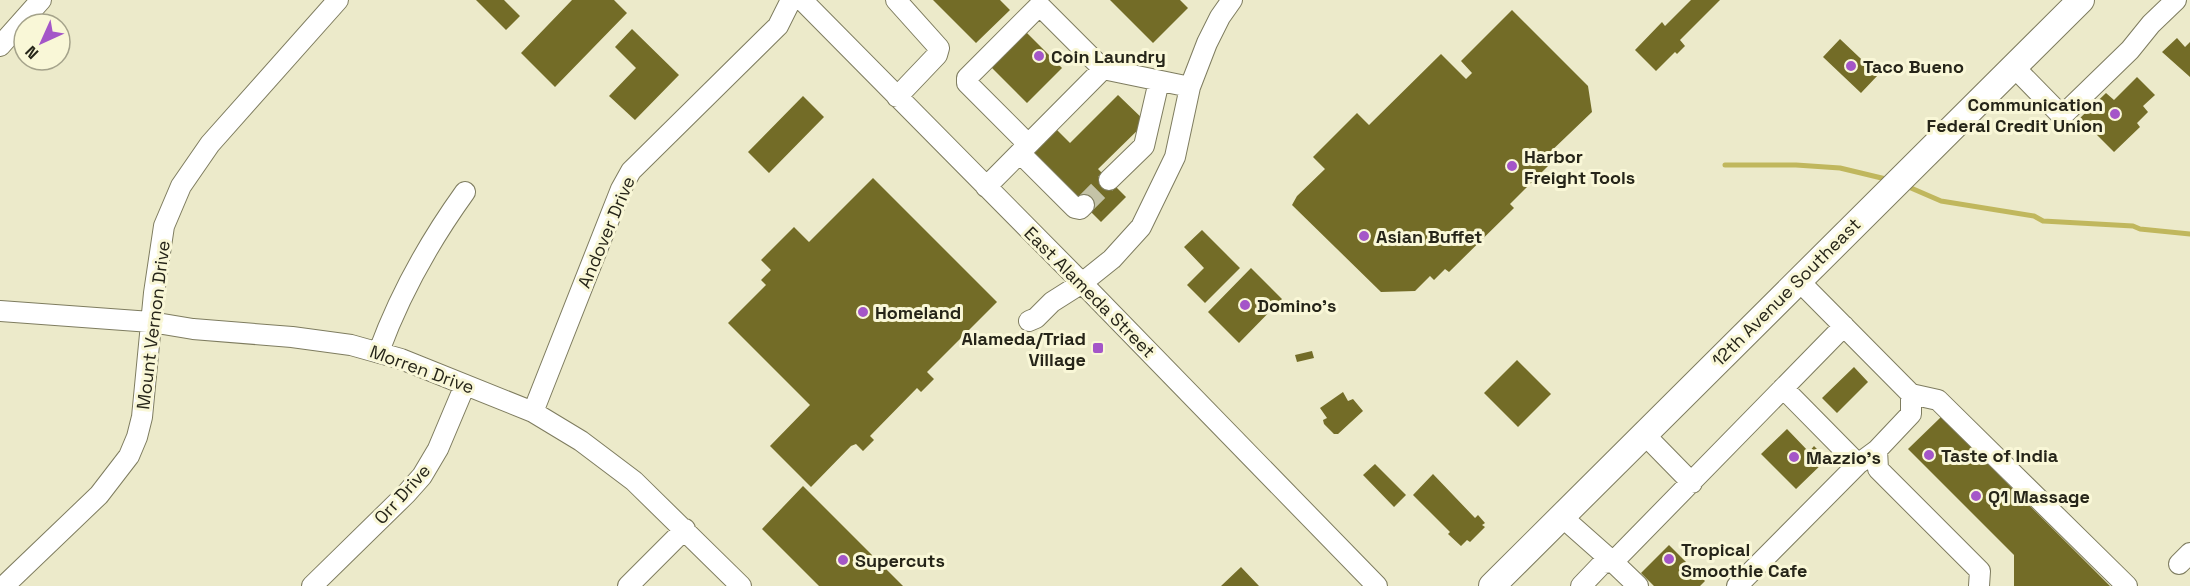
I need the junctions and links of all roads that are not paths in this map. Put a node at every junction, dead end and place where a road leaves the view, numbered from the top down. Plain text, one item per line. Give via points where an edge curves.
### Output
1 (41, 0) edge
2 (338, 0) edge
3 (791, 0) edge
4 (802, 0) edge
5 (896, 0) edge
6 (1232, 0) edge
7 (2176, 0) edge
8 (2070, 4) edge
9 (0, 46) edge
10 (2014, 67) junction
11 (1103, 69) junction
12 (1159, 81) junction
13 (1190, 87) junction
14 (897, 97) junction
15 (1024, 149) junction
16 (1109, 180) tunnel mouth
17 (986, 187) junction
18 (465, 192) dead end
19 (1082, 207) dead end
20 (1798, 280) junction
21 (1082, 284) junction
22 (0, 311) edge
23 (1029, 321) dead end
24 (151, 322) junction
25 (1844, 326) junction
26 (380, 351) junction
27 (465, 385) junction
28 (1783, 388) junction
29 (1911, 394) junction
30 (533, 412) junction
31 (1644, 434) junction
32 (1877, 450) junction
33 (1858, 464) junction
34 (1692, 483) junction
35 (1562, 516) junction
36 (686, 529) junction
37 (1613, 562) junction
38 (4, 586) edge
39 (312, 586) edge
40 (628, 586) edge
41 (741, 586) edge
42 (1377, 586) edge
43 (1492, 586) edge
44 (1581, 586) edge
45 (1638, 586) edge
46 (1737, 586) edge
47 (1979, 586) edge
48 (2127, 586) edge

1 - 9 street
2 - 24 street, Mount Vernon Drive via 210,144 181,186 164,226
3 - 30 street, Andover Drive via 778,26 631,171
4 - 14 street, East Alameda Street
5 - 14 street via 939,48 937,55
6 - 13 street via 1207,43
7 - 10 street via 2062,116
8 - 10 main road, 12th Avenue Southeast
10 - 20 main road, 12th Avenue Southeast
11 - 12 street
11 - 15 street
11 - 15 street via 1042,8 1037,8 967,78 967,83
12 - 13 street
12 - 16 street via 1144,146
13 - 21 street via 1175,157 1141,227
14 - 17 street, East Alameda Street
15 - 17 street
15 - 19 street via 1075,208
17 - 21 street, East Alameda Street
18 - 26 street via 420,261
20 - 25 street
20 - 31 main road, 12th Avenue Southeast
21 - 23 street
21 - 42 street, East Alameda Street
22 - 24 street, Morren Drive
24 - 26 street, Morren Drive
24 - 38 street, Mount Vernon Drive via 142,417 129,456 99,495
25 - 28 street
25 - 29 street
26 - 27 street, Morren Drive
27 - 30 street, Morren Drive
27 - 39 street, Orr Drive via 422,476
28 - 33 street
28 - 34 street
29 - 32 street via 1911,414
29 - 48 street via 1938,400
30 - 36 street, Morren Drive via 605,458
31 - 34 street
31 - 35 main road, 12th Avenue Southeast
32 - 33 street
32 - 47 street via 1878,469 1980,572
33 - 46 street
34 - 37 street
35 - 37 street
35 - 43 main road, 12th Avenue Southeast
36 - 40 street
36 - 41 street, Morren Drive
37 - 44 street via 1603,563
37 - 45 street

